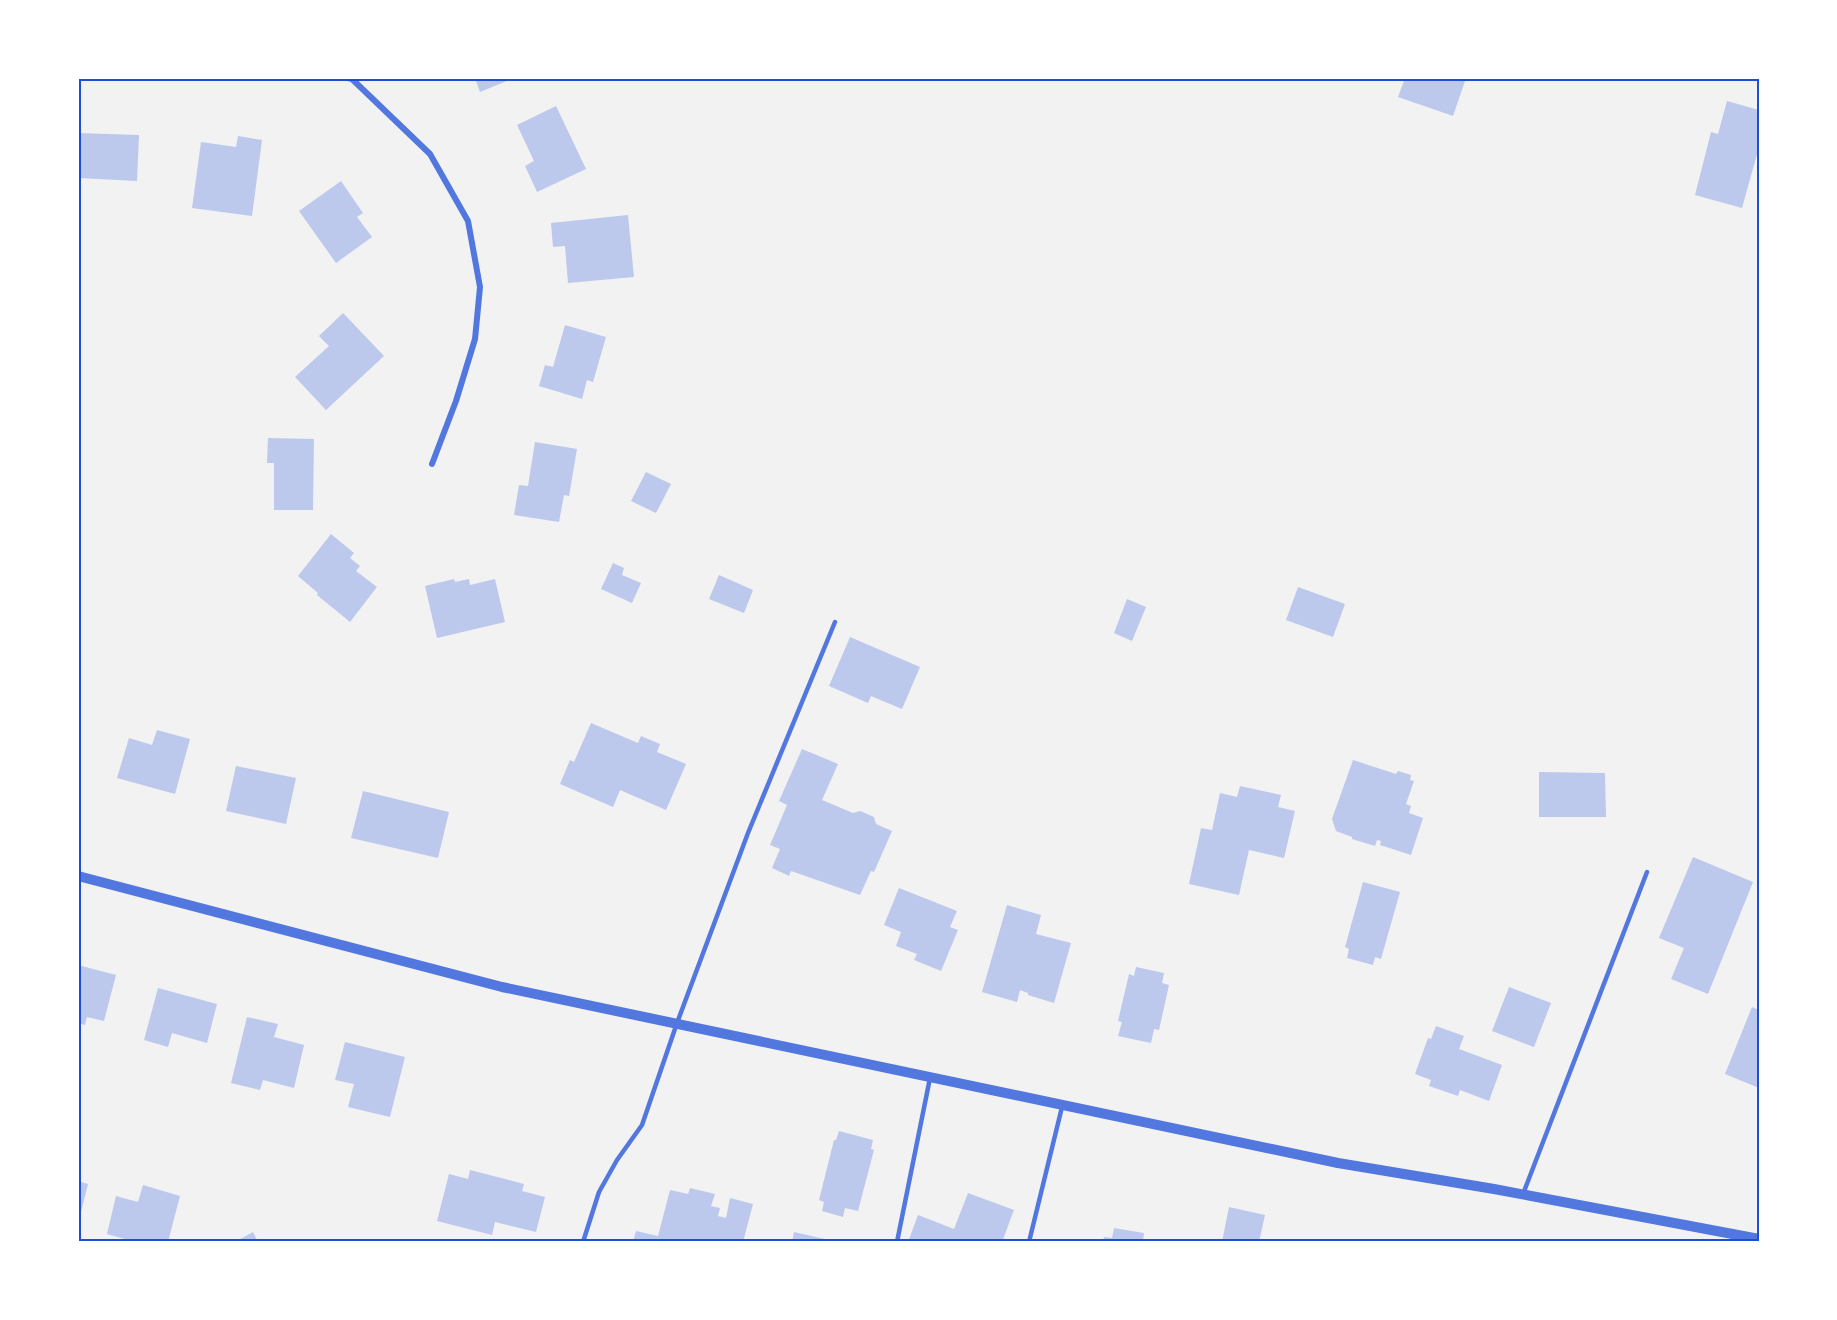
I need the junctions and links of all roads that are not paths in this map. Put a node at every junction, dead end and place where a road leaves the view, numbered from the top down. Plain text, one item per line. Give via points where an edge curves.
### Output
1 (351, 78) edge
2 (432, 464) dead end
3 (835, 622) dead end
4 (1647, 872) dead end
5 (78, 876) edge
6 (677, 1023) junction
7 (930, 1076) junction
8 (1063, 1104) junction
9 (1523, 1194) junction
10 (1759, 1239) edge
11 (583, 1242) edge
12 (897, 1242) edge
13 (1029, 1242) edge

1 - 2 street via 430,154 468,221 480,286 475,339
3 - 6 lane via 748,833
4 - 9 lane
5 - 6 street via 502,987
6 - 7 street
6 - 11 lane via 642,1125 599,1192
7 - 8 street
7 - 12 lane
8 - 9 street via 1338,1163
8 - 13 lane
9 - 10 street

